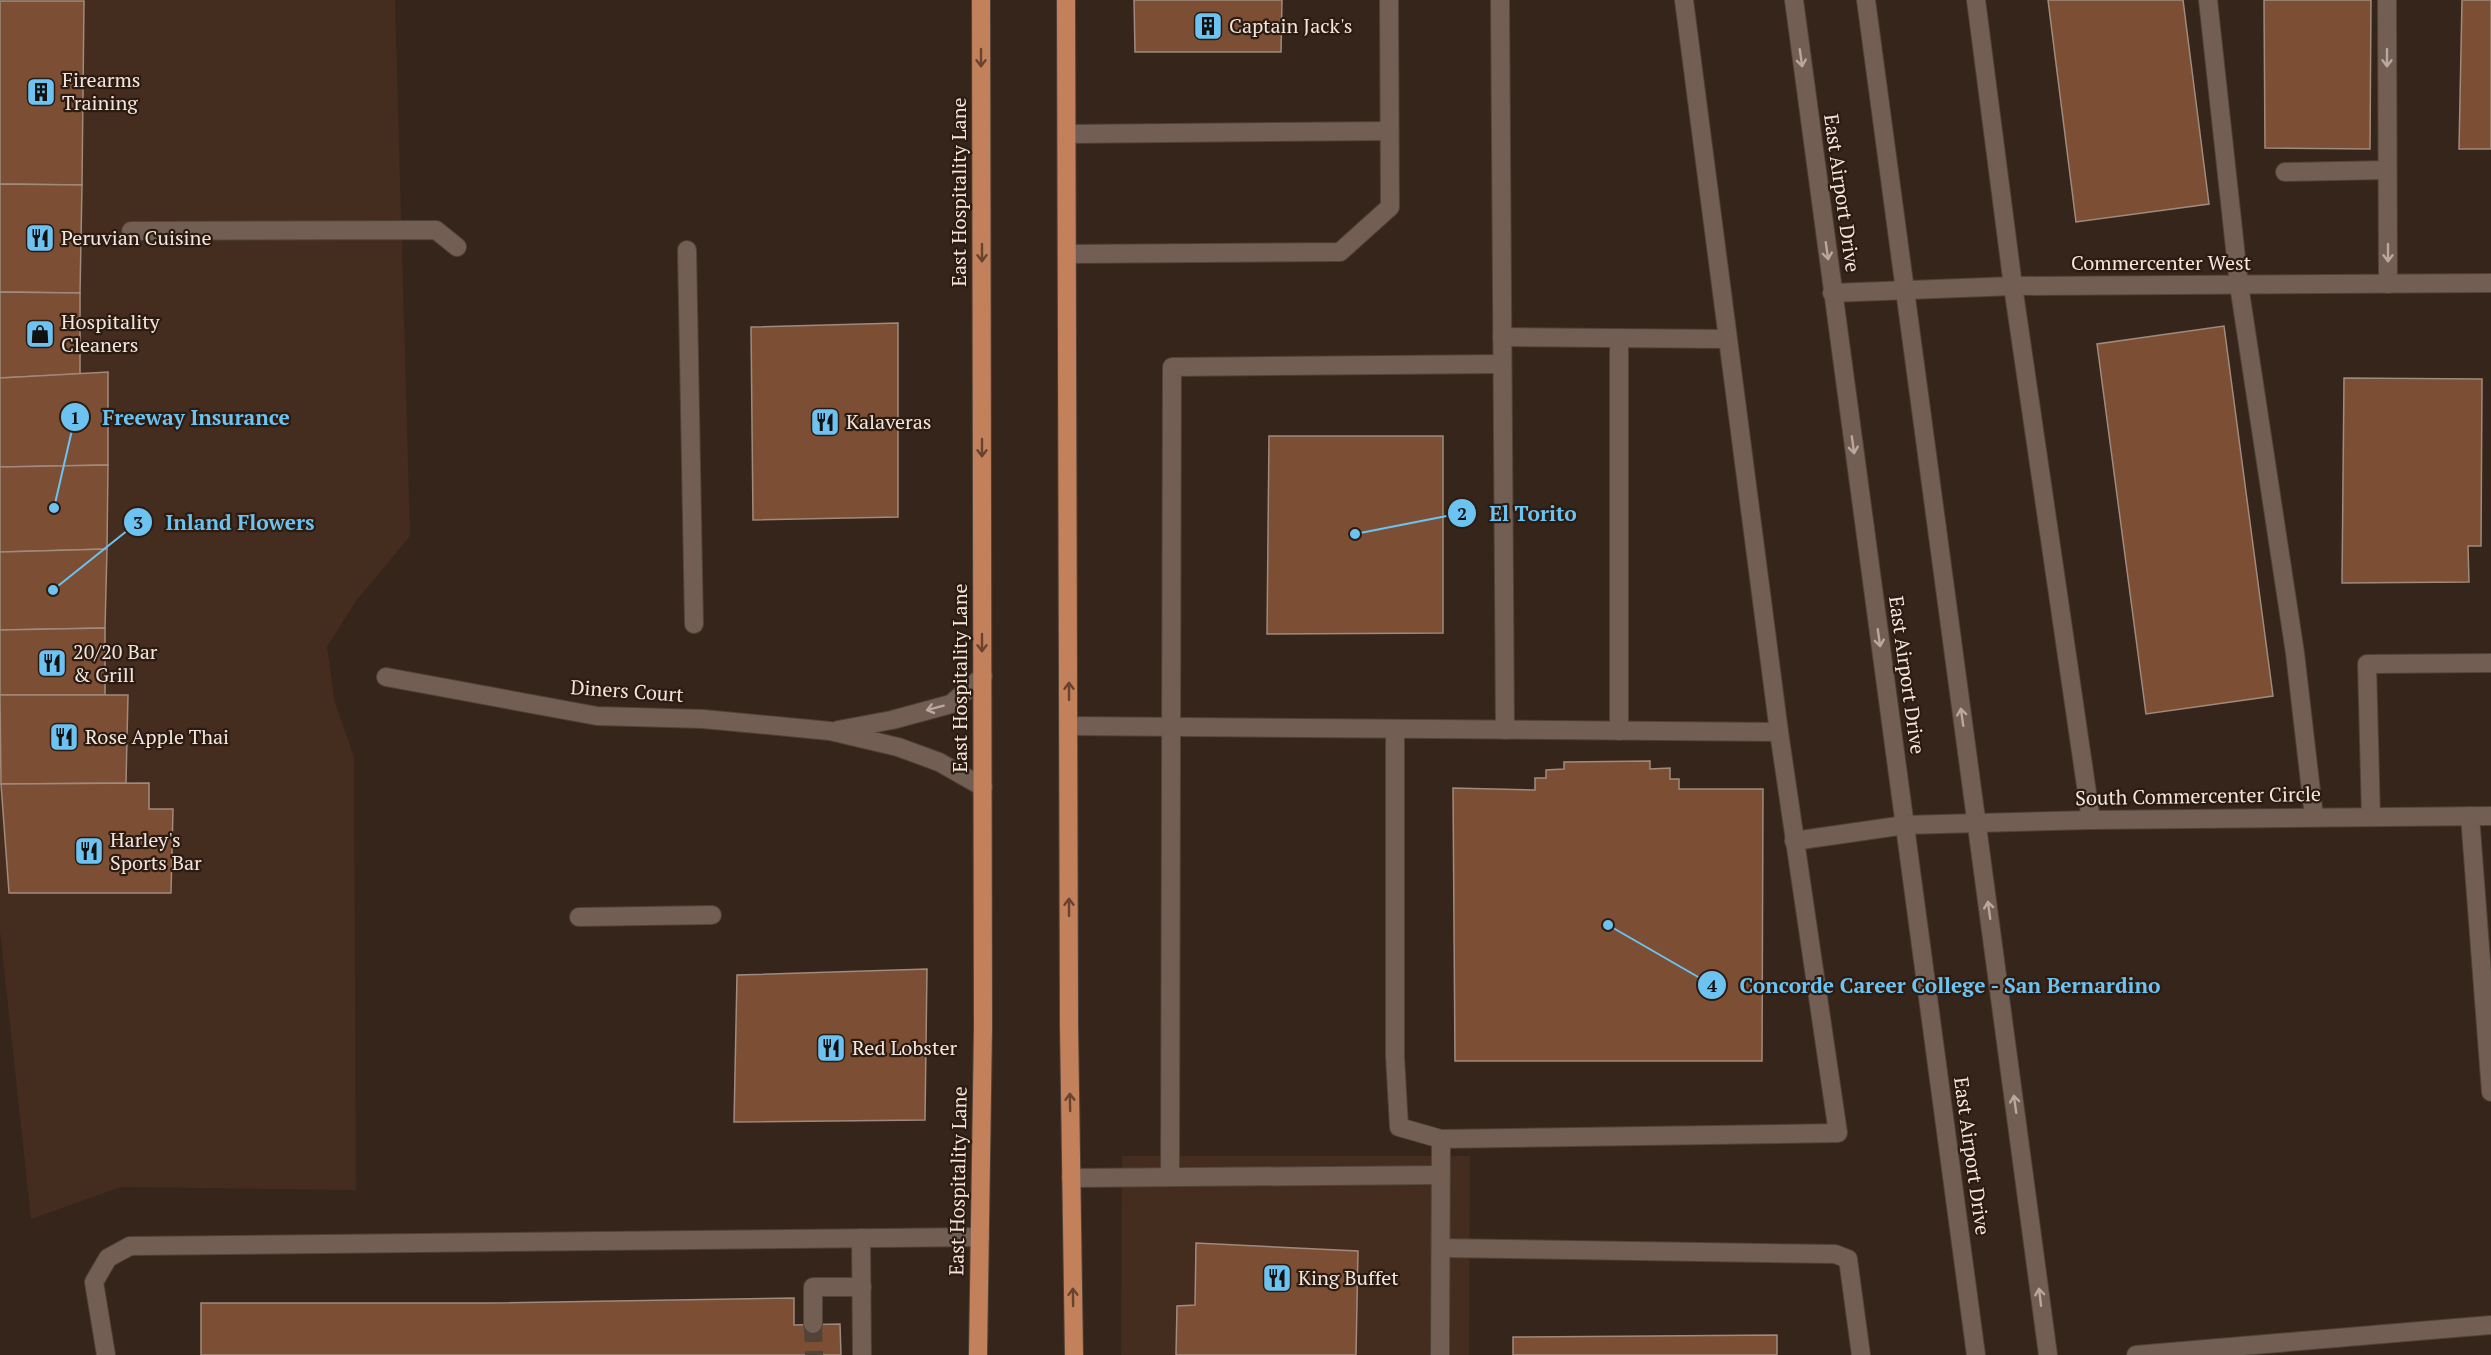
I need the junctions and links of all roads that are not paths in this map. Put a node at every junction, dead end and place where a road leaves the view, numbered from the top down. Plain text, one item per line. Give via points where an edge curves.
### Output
1 (981, 0) edge
2 (1066, 0) edge
3 (1389, 0) edge
4 (1500, 0) edge
5 (1684, 0) edge
6 (1794, 0) edge
7 (1866, 0) edge
8 (1976, 0) edge
9 (2208, 0) edge
10 (2387, 0) edge
11 (1389, 131) junction
12 (1067, 135) junction
13 (2387, 170) junction
14 (2285, 171) dead end
15 (131, 231) dead end
16 (457, 247) dead end
17 (687, 250) dead end
18 (1068, 254) junction
19 (2491, 283) edge
20 (2388, 284) junction
21 (2239, 285) junction
22 (2013, 286) junction
23 (1904, 291) junction
24 (1832, 293) junction
25 (1502, 337) junction
26 (1618, 338) junction
27 (1727, 339) junction
28 (1502, 364) junction
29 (694, 624) dead end
30 (2491, 663) edge
31 (982, 676) junction
32 (386, 677) dead end
33 (1069, 726) junction
34 (1172, 727) junction
35 (1395, 729) junction
36 (1505, 730) junction
37 (830, 731) junction
38 (1619, 731) junction
39 (1779, 732) junction
40 (983, 787) junction
41 (2470, 816) junction
42 (2491, 816) edge
43 (2314, 817) junction
44 (2372, 817) junction
45 (2091, 820) junction
46 (1977, 823) junction
47 (1905, 825) junction
48 (1794, 841) junction
49 (712, 915) dead end
50 (579, 917) dead end
51 (2487, 979) edge
52 (2491, 1092) edge
53 (1441, 1139) junction
54 (1441, 1175) junction
55 (1170, 1177) junction
56 (1071, 1178) junction
57 (980, 1237) junction
58 (861, 1238) junction
59 (1441, 1248) junction
60 (862, 1287) junction
61 (813, 1324) tunnel mouth
62 (2491, 1325) edge
63 (2168, 1353) edge
64 (106, 1355) edge
65 (862, 1355) edge
66 (978, 1355) edge
67 (1074, 1355) edge
68 (1440, 1355) edge
69 (1861, 1355) edge
70 (1976, 1355) edge
71 (2048, 1355) edge
72 (2136, 1355) edge

1 -> 31 main road, East Hospitality Lane
2 - 12 main road
3 - 11 street
4 - 25 street
5 - 27 street
6 -> 24 street, East Airport Drive
7 - 23 street
8 - 22 street
9 - 21 street
10 -> 13 street
11 - 12 street
11 - 18 street via 1390,207 1340,252
12 - 18 main road
13 - 14 street
13 -> 20 street
15 - 16 street via 436,230
17 - 29 street
33 -> 18 main road
19 - 20 street, Commercenter West
20 - 21 street, Commercenter West
21 - 22 street, Commercenter West
21 - 43 street via 2295,653
22 - 23 street, Commercenter West
22 - 45 street
23 - 24 street, Commercenter West
46 -> 23 street
24 -> 47 street, East Airport Drive
25 - 26 street
25 - 28 street
26 - 27 street
26 - 38 street
27 - 39 street
28 - 34 street via 1172,367
28 - 36 street
30 - 44 street via 2367,664
31 -> 37 street, Diners Court via 951,704
31 - 40 main road, East Hospitality Lane
32 - 37 street, Diners Court via 597,716 703,718
33 - 34 street
56 -> 33 main road
34 - 35 street
34 - 55 street
35 - 36 street
35 - 53 street via 1395,1056 1399,1127
36 - 38 street
37 - 40 street, Diners Court via 929,758
38 - 39 street
39 - 48 street
40 - 57 main road, East Hospitality Lane
41 - 42 street, South Commercenter Circle
41 - 44 street, South Commercenter Circle
41 - 51 street
43 - 44 street, South Commercenter Circle
43 - 45 street, South Commercenter Circle
45 - 46 street, South Commercenter Circle
46 - 47 street, South Commercenter Circle
71 -> 46 street
47 - 48 street, South Commercenter Circle
47 - 70 street, East Airport Drive
48 - 53 street via 1838,1133
49 - 50 street
51 - 52 street
53 - 54 street
54 - 55 street
54 - 59 street
55 - 56 street
67 -> 56 main road
57 - 58 street
57 - 66 main road, East Hospitality Lane
58 - 60 street
58 - 64 street via 130,1246 108,1258 94,1282
59 - 68 street
59 - 69 street via 1835,1254 1848,1259
60 - 61 street via 813,1287
60 - 65 street
62 - 63 street
63 - 72 street

